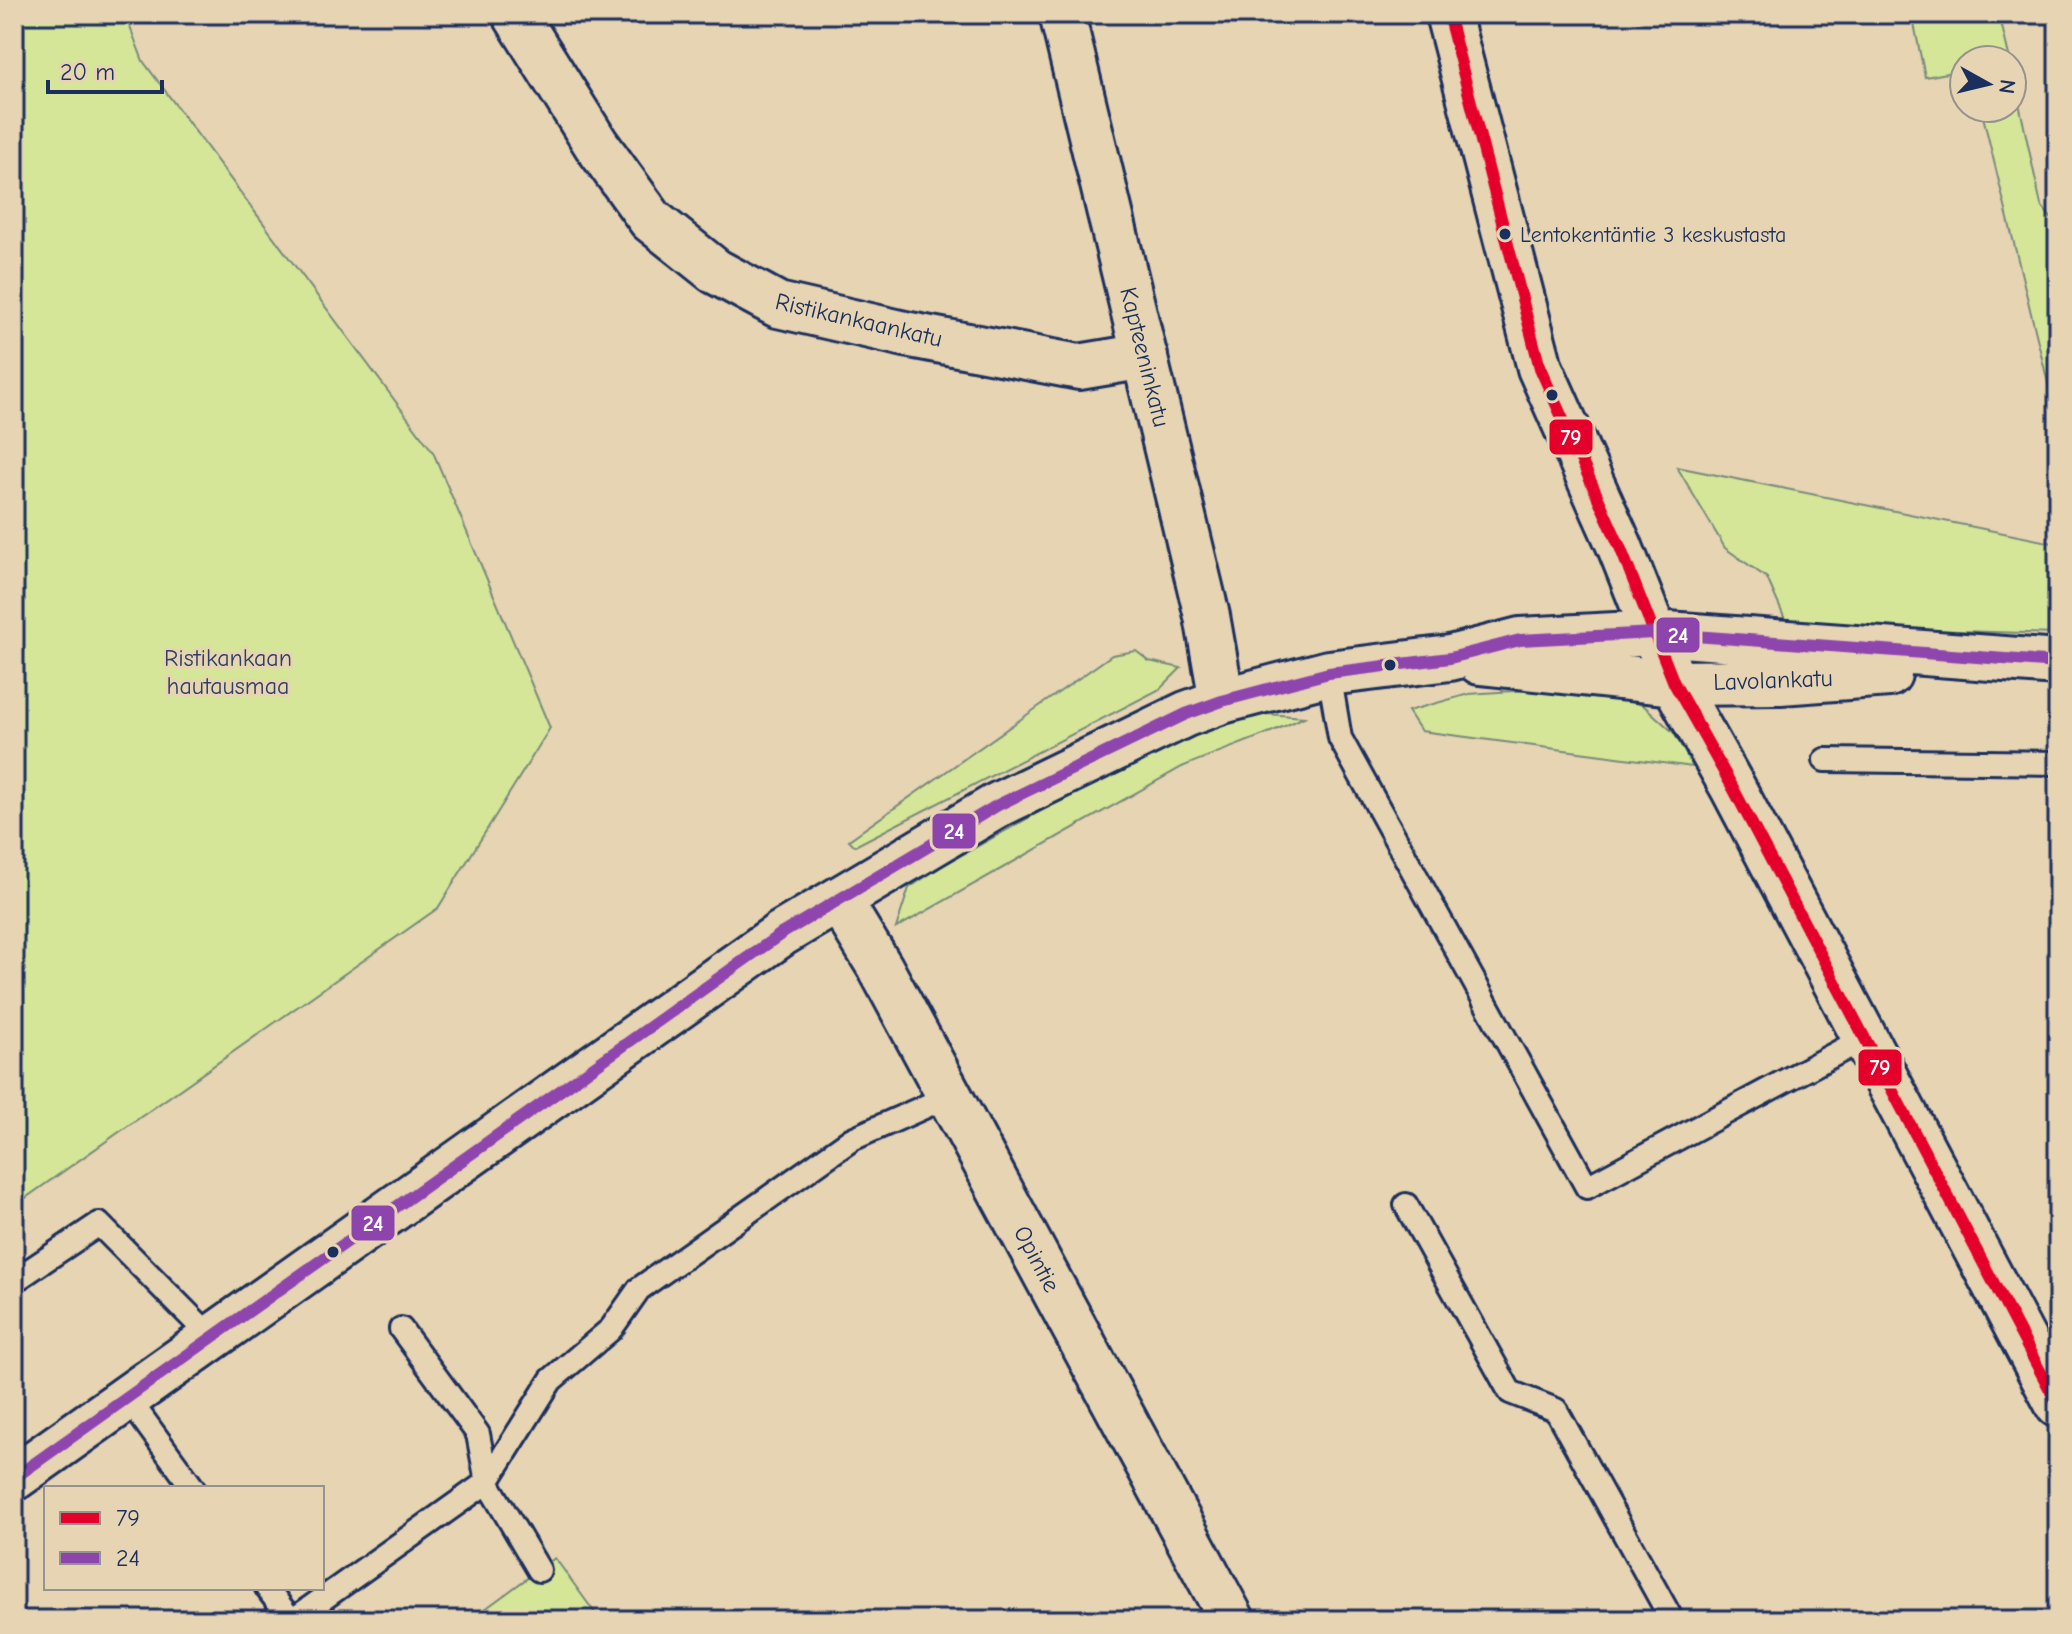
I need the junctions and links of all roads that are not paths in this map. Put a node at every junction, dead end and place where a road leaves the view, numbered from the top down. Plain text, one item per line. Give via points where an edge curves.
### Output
1 (515, 14) edge
2 (1062, 14) edge
3 (1448, 14) edge
4 (1145, 356) junction
5 (1654, 633) junction
6 (1450, 658) junction
7 (2054, 663) edge
8 (1329, 673) junction
9 (1674, 683) junction
10 (1222, 701) junction
11 (1825, 760) dead end
12 (2058, 763) edge
13 (839, 900) junction
14 (1865, 1038) junction
15 (949, 1096) junction
16 (1406, 1205) dead end
17 (14, 1281) edge
18 (401, 1329) dead end
19 (211, 1337) junction
20 (127, 1397) junction
21 (2058, 1405) edge
22 (14, 1478) edge
23 (487, 1482) junction
24 (192, 1486) edge
25 (539, 1570) dead end
26 (269, 1590) edge
27 (292, 1620) edge
28 (1232, 1620) edge
29 (1672, 1620) edge

1 - 4 street, Ristikankaankatu via 596,144 651,220 715,271 778,305 905,334 1079,367
2 - 4 street, Kapteeninkatu
3 - 5 street via 1540,368
4 - 10 street, Kapteeninkatu
5 - 6 street, Lavolankatu via 1520,640
5 - 7 street, Lavolankatu
5 - 9 street
6 - 8 street, Lavolankatu
6 - 9 street, Lavolankatu
7 - 9 street, Lavolankatu via 1780,682
8 - 10 street, Lavolankatu
8 - 14 lane via 1340,738 1587,1187
9 - 14 street
10 - 13 street, Lavolankatu via 998,805
11 - 12 lane
13 - 15 street, Opintie
13 - 19 street, Lavolankatu via 781,934
14 - 21 street
15 - 23 lane via 852,1139 639,1289 611,1329 551,1380
15 - 28 street, Opintie
16 - 29 lane via 1510,1392 1556,1410
17 - 19 lane via 99,1224
18 - 23 lane via 478,1434
19 - 20 street, Lavolankatu
20 - 22 street, Lavolankatu
20 - 24 lane
23 - 25 lane
23 - 27 lane
26 - 27 lane

